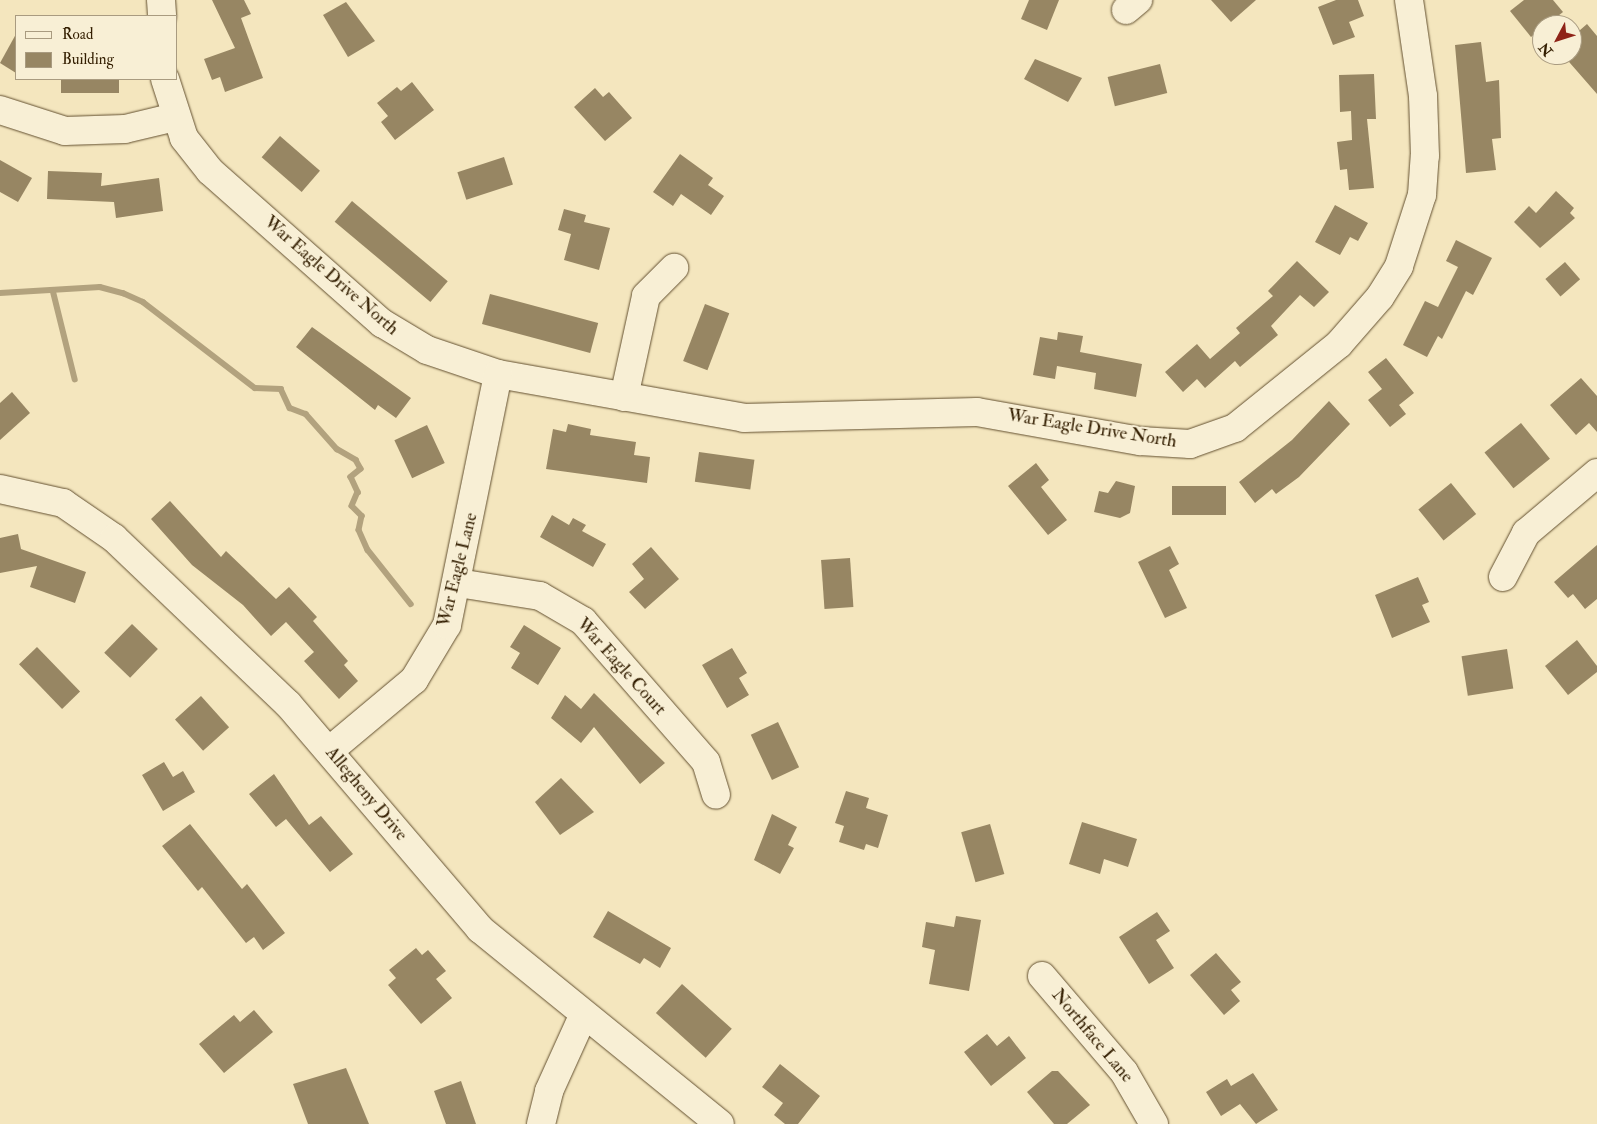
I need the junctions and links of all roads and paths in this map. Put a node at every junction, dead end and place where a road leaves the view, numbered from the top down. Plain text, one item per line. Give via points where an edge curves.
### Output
1 (161, 0) edge
2 (1409, 0) edge
3 (162, 15) edge
4 (165, 80) edge
5 (0, 110) edge
6 (175, 117) junction
7 (674, 268) dead end
8 (498, 374) junction
9 (624, 397) junction
10 (1597, 473) edge
11 (0, 489) edge
12 (1503, 577) dead end
13 (458, 583) junction
14 (329, 751) junction
15 (716, 795) dead end
16 (1042, 976) dead end
17 (583, 1016) junction
18 (541, 1124) edge
19 (720, 1124) edge
20 (1154, 1124) edge

1 - 3 street
2 - 9 street, War Eagle Drive North via 1422,87 1425,156 1422,195 1399,266 1380,297 1339,344 1251,416 1214,439 1165,444 977,412 744,418
4 - 6 street, War Eagle Drive North
5 - 6 street via 64,131 125,129
6 - 8 street, War Eagle Drive North via 195,155 210,171 382,323 427,350
7 - 9 street via 646,296
8 - 9 street, War Eagle Drive North
8 - 13 street, War Eagle Lane
10 - 12 street via 1526,533
11 - 14 street, Allegheny Drive via 55,500 90,518 288,704
13 - 14 street, War Eagle Lane via 447,625 430,659 390,704
13 - 15 street, War Eagle Court via 540,596 583,621 706,762
14 - 17 street, Allegheny Drive via 480,929
16 - 20 street, Northface Lane via 1124,1072
17 - 18 street via 549,1091
17 - 19 street, Allegheny Drive

